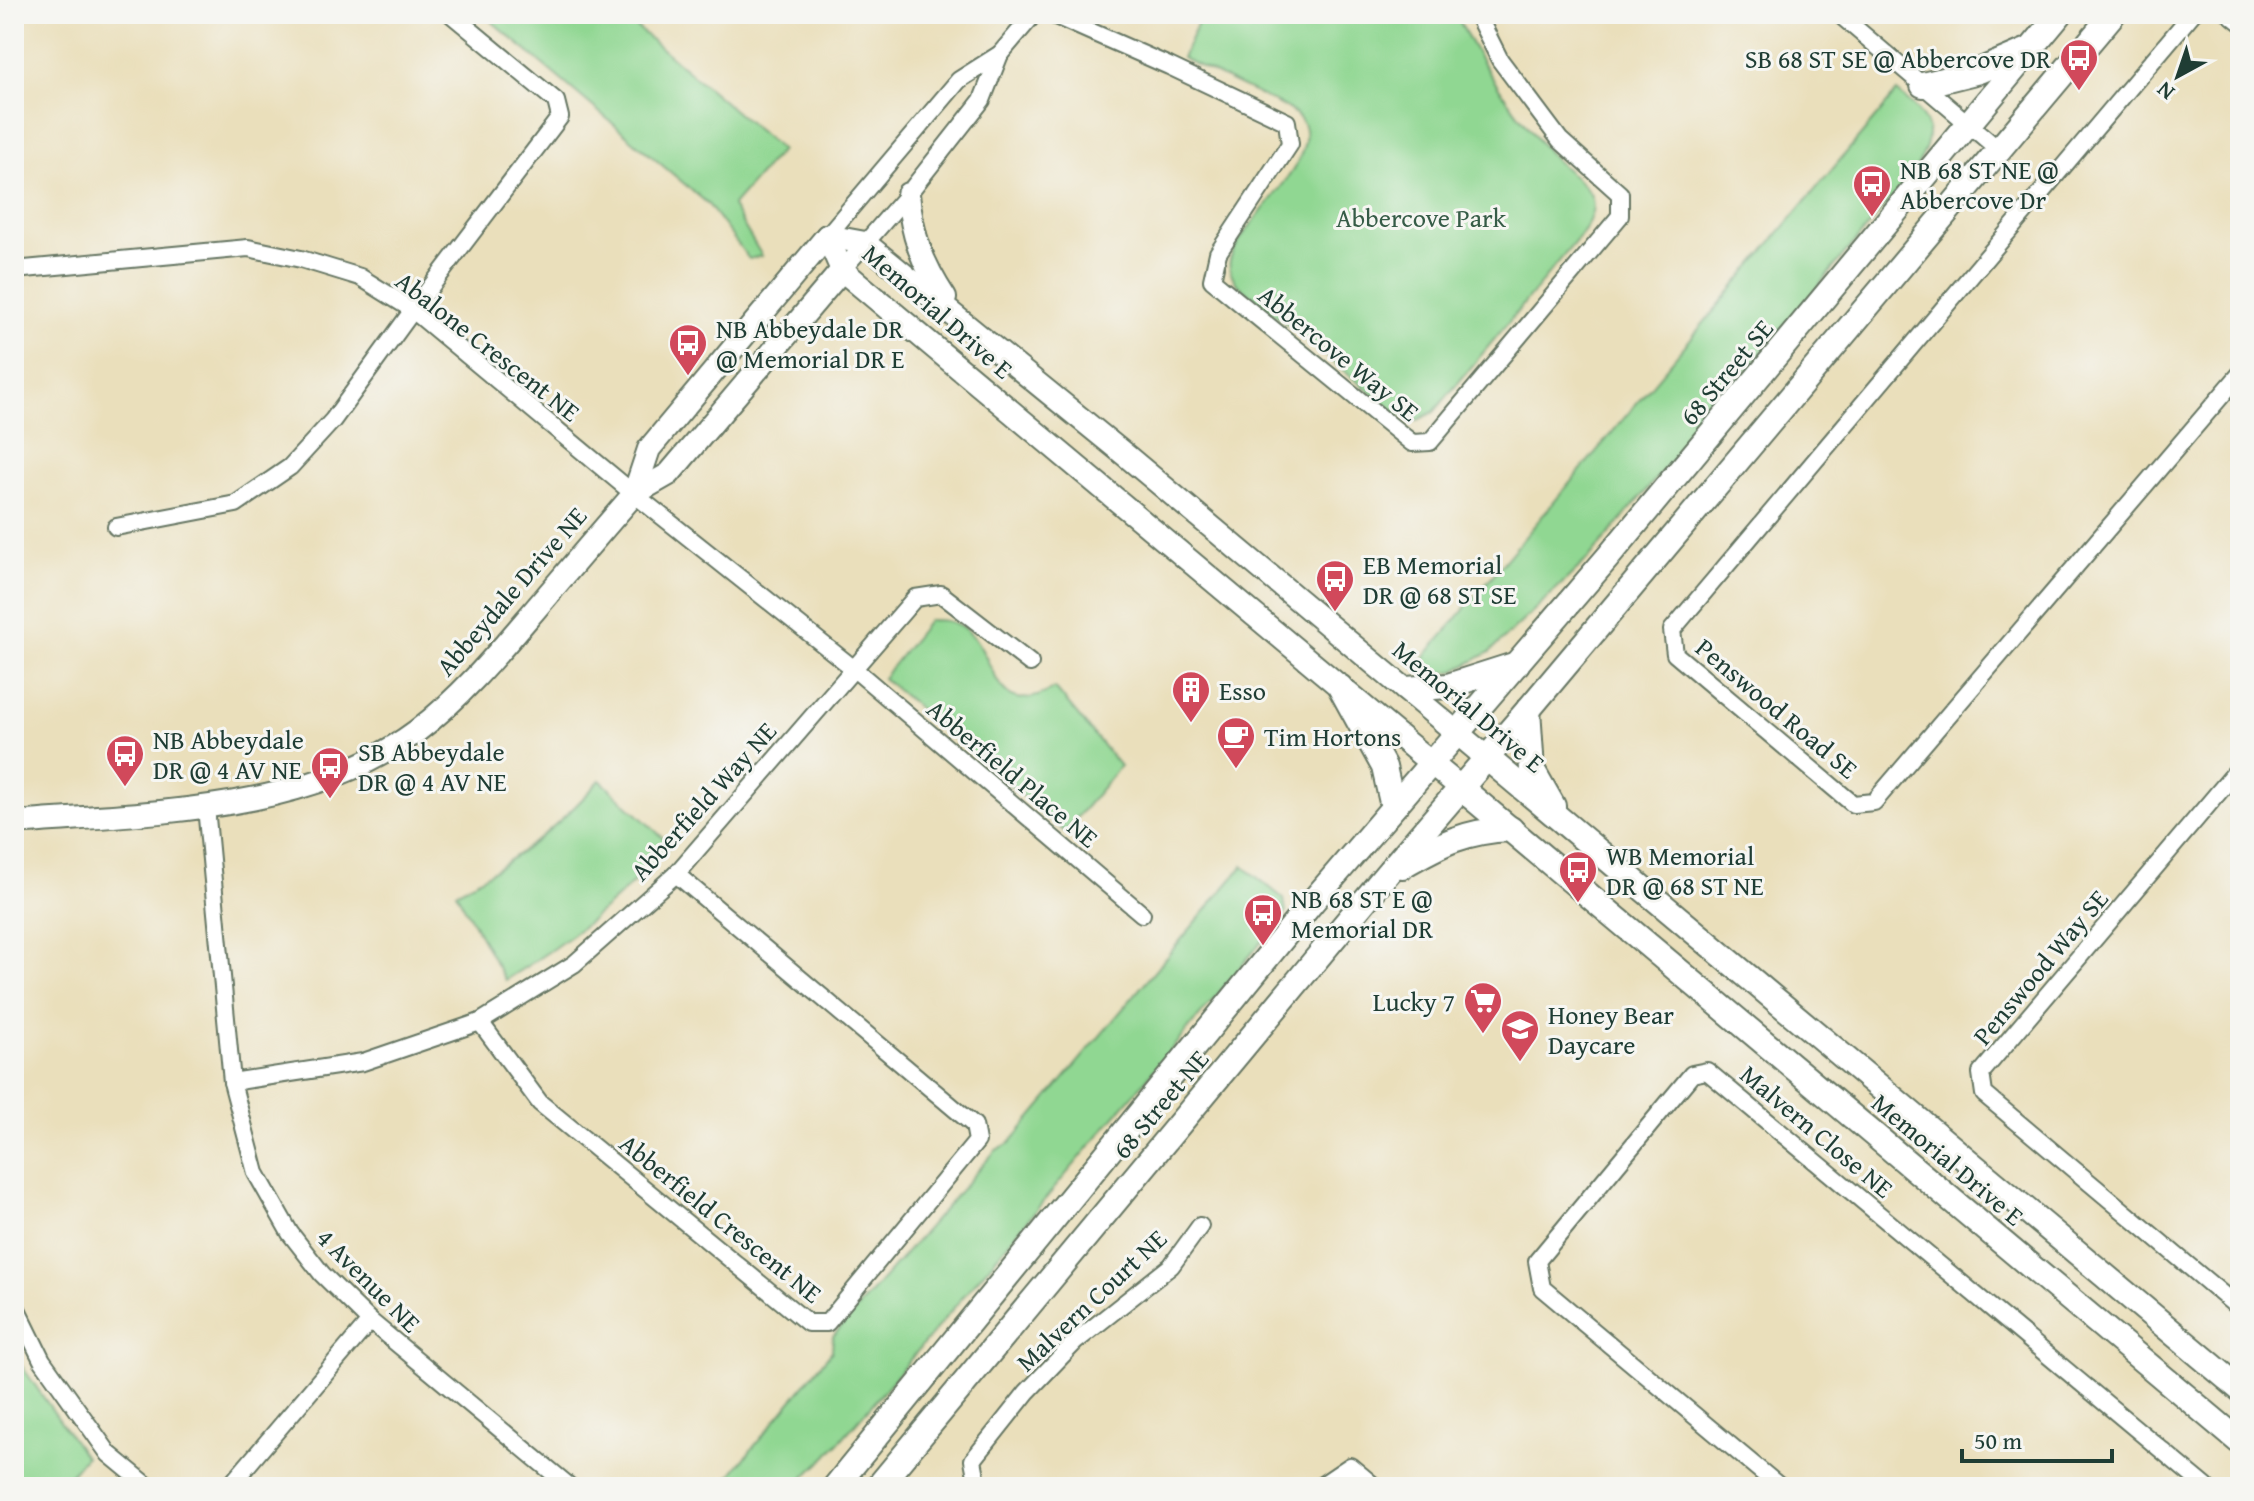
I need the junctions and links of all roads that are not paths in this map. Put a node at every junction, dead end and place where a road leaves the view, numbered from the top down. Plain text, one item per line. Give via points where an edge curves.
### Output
1 (451, 14) edge
2 (1034, 14) edge
3 (1051, 14) edge
4 (1477, 14) edge
5 (1839, 14) edge
6 (2060, 14) edge
7 (2113, 14) edge
8 (2192, 14) edge
9 (2230, 14) edge
10 (2240, 22) edge
11 (2032, 49) junction
12 (1000, 54) junction
13 (1923, 85) junction
14 (1968, 124) junction
15 (1999, 150) junction
16 (908, 194) junction
17 (827, 236) junction
18 (865, 243) junction
19 (14, 270) edge
20 (842, 270) junction
21 (413, 310) junction
22 (956, 315) junction
23 (2240, 374) edge
24 (634, 494) junction
25 (116, 527) dead end
26 (1030, 663) dead end
27 (1517, 664) junction
28 (853, 668) junction
29 (1340, 687) junction
30 (1406, 689) junction
31 (1528, 710) junction
32 (1457, 733) junction
33 (1487, 758) junction
34 (1431, 763) junction
35 (2240, 767) edge
36 (1461, 788) junction
37 (206, 807) junction
38 (1393, 807) junction
39 (1563, 822) junction
40 (14, 823) edge
41 (1511, 829) junction
42 (676, 874) junction
43 (1386, 875) junction
44 (1142, 914) dead end
45 (480, 1022) junction
46 (232, 1082) junction
47 (1200, 1226) dead end
48 (14, 1303) edge
49 (2240, 1309) edge
50 (370, 1321) junction
51 (2240, 1389) edge
52 (2240, 1442) edge
53 (149, 1487) edge
54 (229, 1487) edge
55 (570, 1487) edge
56 (835, 1487) edge
57 (878, 1487) edge
58 (983, 1487) edge
59 (1319, 1487) edge
60 (1375, 1487) edge
61 (1780, 1487) edge
62 (2206, 1487) edge

1 - 21 street via 556,101 560,117
2 - 12 street
3 - 4 street, Abbercove Way SE via 1287,122 1290,144 1218,253 1212,280 1412,443 1430,442 1620,216 1620,194 1560,140 1500,60
5 - 13 street
6 - 11 main road, 68 Street SE
7 - 15 main road
8 - 23 street, Penswood Road SE via 1672,630 1675,654 1853,804 1874,802
9 - 10 street
11 - 13 main road via 1979,71
11 - 14 main road, 68 Street SE
12 - 16 street via 982,100
12 - 17 street via 959,80
13 - 14 street
14 - 15 street
14 - 27 main road, 68 Street SE
15 - 31 main road
16 - 18 street
16 - 22 street via 911,227 926,270
17 - 18 street, Memorial Drive E
17 - 20 street, Memorial Drive E
17 - 24 street, Abbeydale Drive NE via 649,449
18 - 20 street
18 - 22 street, Memorial Drive E
19 - 21 street, Abalone Crescent NE via 248,248 360,277
20 - 24 street, Abbeydale Drive NE via 669,474
20 - 29 street, Memorial Drive E
21 - 24 street, Abalone Crescent NE
21 - 25 street via 333,420 290,467 236,504
22 - 30 street, Memorial Drive E
24 - 28 street
24 - 37 street, Abbeydale Drive NE via 471,685 415,732 352,768 295,789
26 - 28 street, Abberfield Way NE via 941,594 915,598
27 - 30 main road via 1448,686
27 - 32 main road, 68 Street SE
28 - 42 street, Abberfield Way NE
28 - 44 street, Abberfield Place NE
29 - 34 street, Memorial Drive E
29 - 38 main road via 1384,767
30 - 32 street, Memorial Drive E
31 - 33 main road
31 - 39 main road via 1532,769
32 - 33 street, Memorial Drive E
32 - 34 main road, 68 Street SE
33 - 36 main road, 68 Street NE
33 - 39 main road, Memorial Drive E
34 - 36 street, Memorial Drive E
34 - 38 main road, 68 Street NE
35 - 49 street, Penswood Way SE via 1981,1073 1984,1094
36 - 41 main road, Memorial Drive E
36 - 43 main road, 68 Street NE
37 - 40 street, Abbeydale Drive NE
37 - 46 street, 4 Avenue NE
38 - 56 main road, 68 Street NE
39 - 51 main road, Memorial Drive E
41 - 43 main road via 1461,836
41 - 52 main road, Memorial Drive E
42 - 45 street, Abberfield Way NE via 574,964
42 - 45 street, Abberfield Crescent NE via 974,1125 977,1141 827,1323 808,1323 540,1103
43 - 57 main road, 68 Street NE
45 - 46 street, Abberfield Way NE via 363,1062
46 - 50 street, 4 Avenue NE via 256,1173 290,1233
47 - 58 street, Malvern Court NE via 1171,1266 1075,1342 1027,1392 973,1460
48 - 53 street via 42,1360 109,1454
50 - 54 street
50 - 55 street, 4 Avenue NE
59 - 60 street via 1350,1466
61 - 62 street, Malvern Close NE via 1542,1288 1537,1261 1692,1074 1707,1071

